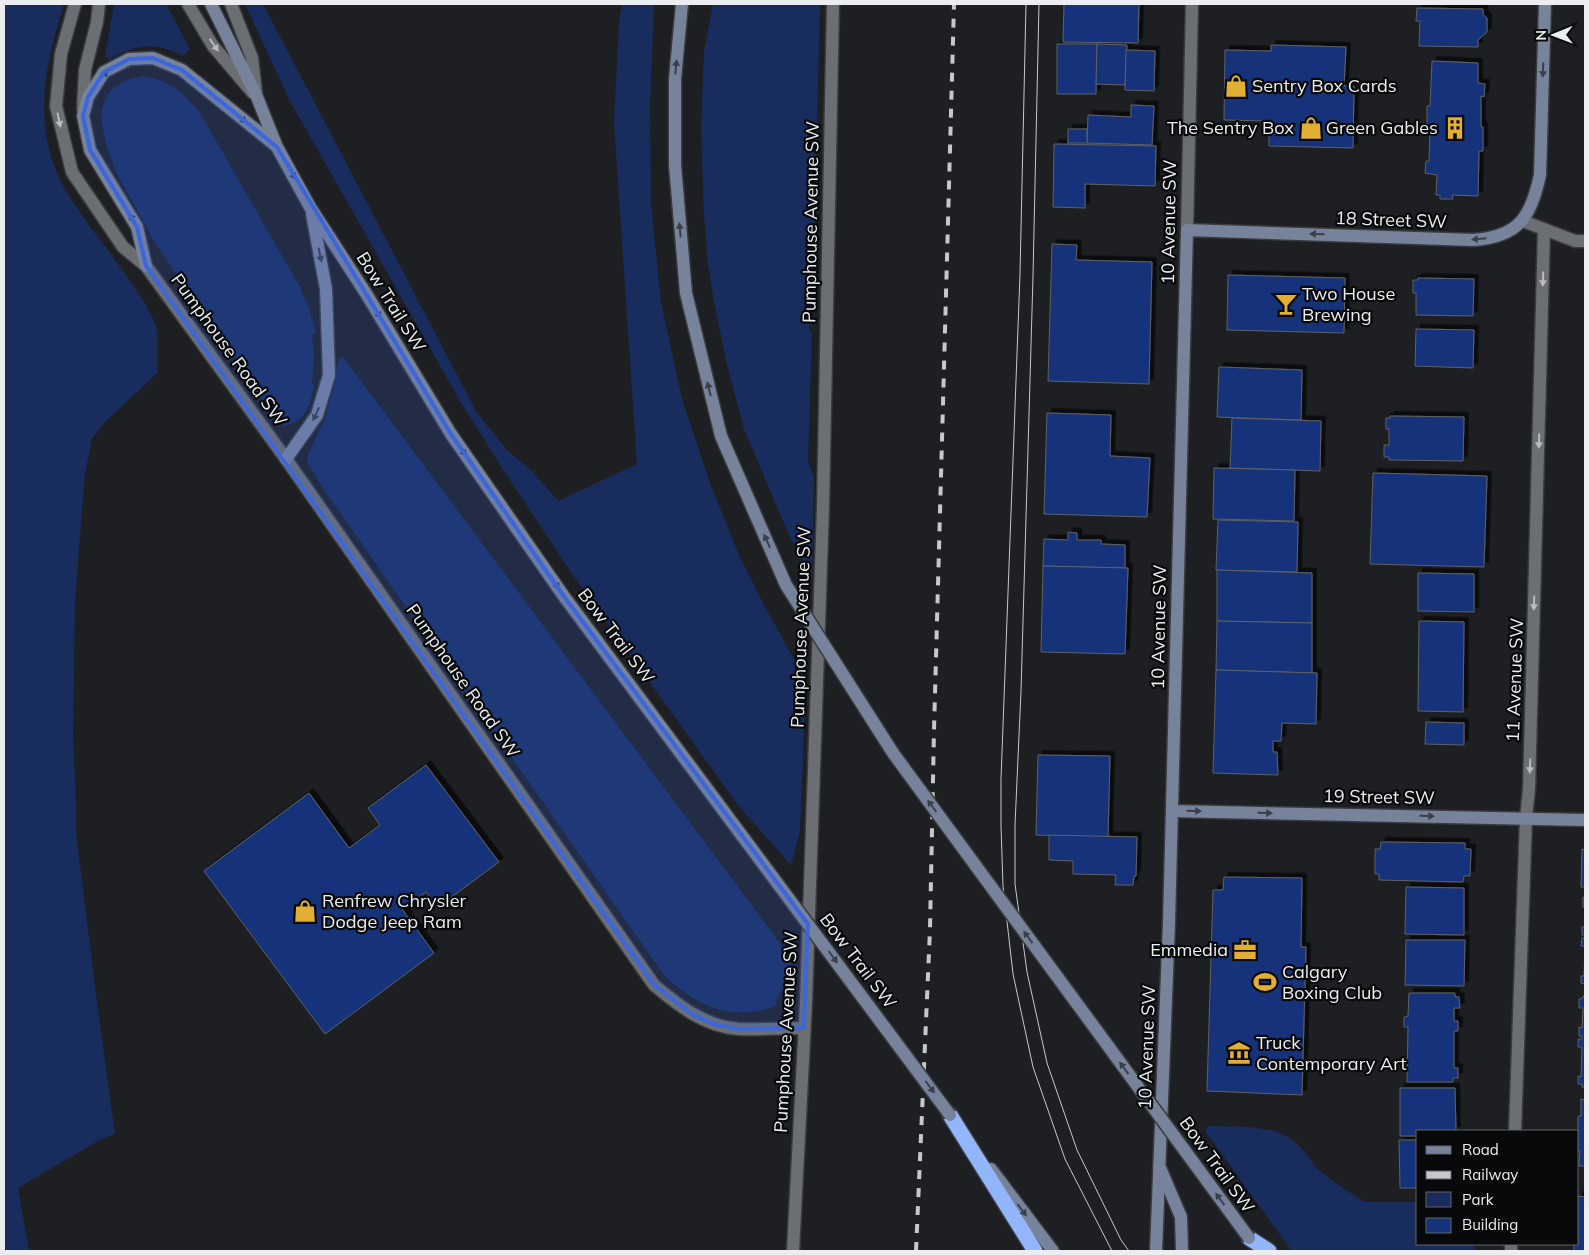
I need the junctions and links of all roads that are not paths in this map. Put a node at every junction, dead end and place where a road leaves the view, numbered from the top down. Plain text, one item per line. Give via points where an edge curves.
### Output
1 (75, 4) edge
2 (99, 4) edge
3 (188, 4) edge
4 (211, 4) edge
5 (230, 4) edge
6 (682, 4) edge
7 (833, 4) edge
8 (1192, 4) edge
9 (1545, 4) edge
10 (257, 98) junction
11 (83, 116) junction
12 (277, 147) junction
13 (310, 207) junction
14 (1523, 221) junction
15 (1187, 230) junction
16 (1544, 230) junction
17 (1585, 241) edge
18 (146, 266) junction
19 (286, 459) junction
20 (1172, 811) junction
21 (1526, 818) junction
22 (1585, 820) edge
23 (804, 1028) junction
24 (950, 1115) junction
25 (1515, 1130) edge
26 (1159, 1166) junction
27 (1249, 1238) junction
28 (793, 1251) edge
29 (1035, 1251) edge
30 (1053, 1251) edge
31 (1156, 1251) edge
32 (1182, 1251) edge
33 (1258, 1251) edge
34 (1269, 1251) edge

1 -> 18 street, Pumphouse Road SW via 61,54 56,106 72,172 123,247
2 - 11 street via 85,70
3 -> 10 street via 213,46
4 - 10 main road, Bow Trail SW
5 - 10 street via 252,58
27 -> 6 main road, Bow Trail SW, bridge via 893,753 786,585 721,436 686,293 675,165 675,79
7 - 23 street, Pumphouse Avenue SW via 823,507
8 - 15 street, 10 Avenue SW
9 -> 14 main road via 1540,175 1536,194
10 - 12 main road, Bow Trail SW
11 -> 12 main road via 88,97 104,72 129,59 153,58 182,70
18 -> 11 main road via 137,227 90,150
12 -> 13 main road, Bow Trail SW
13 -> 19 main road via 326,289 329,375 317,415
13 -> 24 main road, Bow Trail SW, bridge via 457,442 563,595
14 -> 15 main road, 18 Street SW via 1507,233 1484,240
14 - 16 street
15 - 20 main road, 10 Avenue SW
16 - 17 street via 1575,242
16 -> 21 street, 11 Avenue SW
18 - 19 street, Pumphouse Road SW
19 - 23 street, Pumphouse Road SW via 654,985 693,1015 713,1024 738,1029
20 -> 21 main road, 19 Street SW
20 - 26 main road, 10 Avenue SW
21 - 22 main road, 19 Street SW
21 - 25 street, 11 Avenue SW
23 - 28 street, Pumphouse Avenue SW
24 - 29 highway
24 -> 30 main road, Bow Trail SW
26 - 31 main road, 10 Avenue SW
26 - 32 main road via 1181,1217
27 - 33 main road, Bow Trail SW
27 - 34 highway

